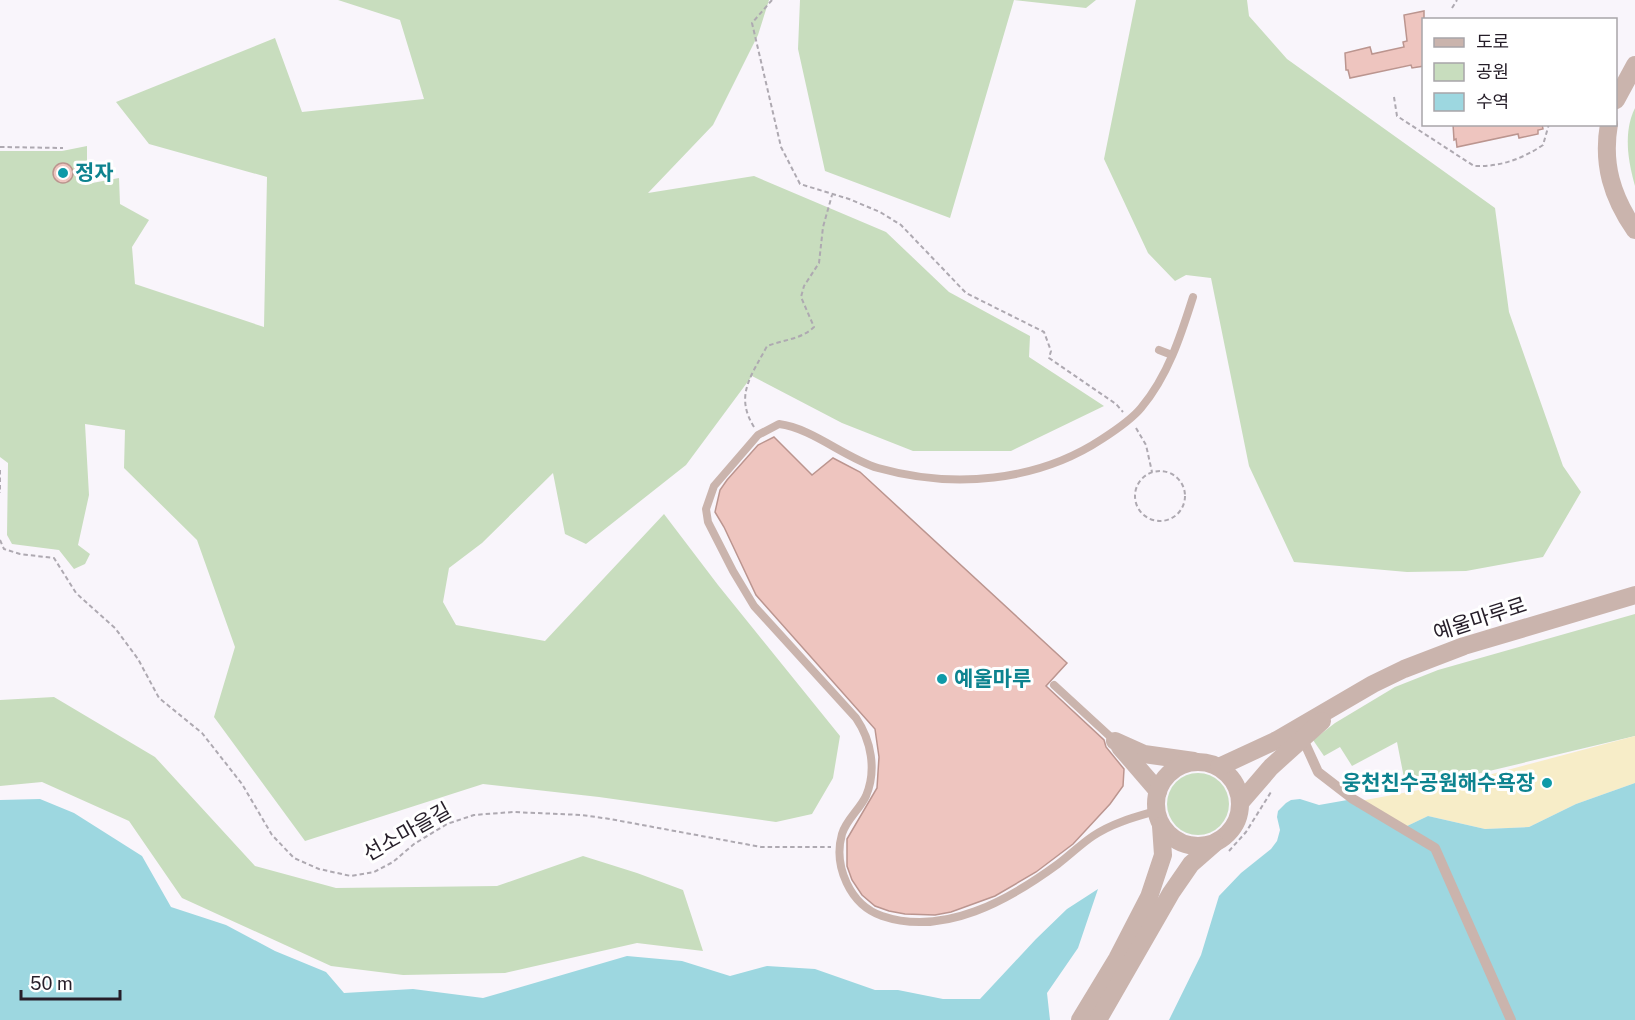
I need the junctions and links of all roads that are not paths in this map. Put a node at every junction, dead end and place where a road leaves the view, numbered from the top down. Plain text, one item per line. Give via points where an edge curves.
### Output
1 (1635, 65) edge
2 (1617, 98) edge
3 (1609, 126) edge
4 (1635, 230) edge
5 (1194, 297) dead end
6 (1159, 350) dead end
7 (1172, 355) junction
8 (1635, 595) edge
9 (1054, 685) dead end
10 (1346, 700) junction
11 (1303, 739) junction
12 (1115, 741) junction
13 (1199, 762) junction
14 (1218, 767) junction
15 (1158, 791) junction
16 (1240, 802) junction
17 (1159, 818) junction
18 (1221, 848) junction
19 (1098, 1012) edge
20 (1080, 1020) edge
21 (1511, 1020) edge

1 - 2 street
3 - 4 street via 1606,152 1610,183
5 - 7 lane
6 - 7 lane
7 - 17 lane via 1155,389 1129,420 1086,450 1054,463 1014,475 935,479 873,466 790,425 779,424 758,435 714,486 706,509 708,522 754,606 856,717 867,737 871,761 866,795 843,831 839,847 846,882 863,906 896,920 937,920 967,914 1026,886 1094,835 1123,820
8 - 10 street, 예울마루로 via 1464,646 1404,669
9 - 12 lane
10 - 11 street
10 - 14 street via 1271,743
11 - 16 street
11 - 21 street via 1318,772 1353,799 1435,848
12 - 13 street via 1144,754
12 - 15 street
13 - 14 street
13 - 15 street via 1171,772
14 - 16 street via 1232,778
15 - 17 street
16 - 18 street via 1239,813
17 - 18 street via 1167,834 1185,844
17 - 19 street via 1163,855 1149,897
18 - 19 street via 1191,864
19 - 20 street

